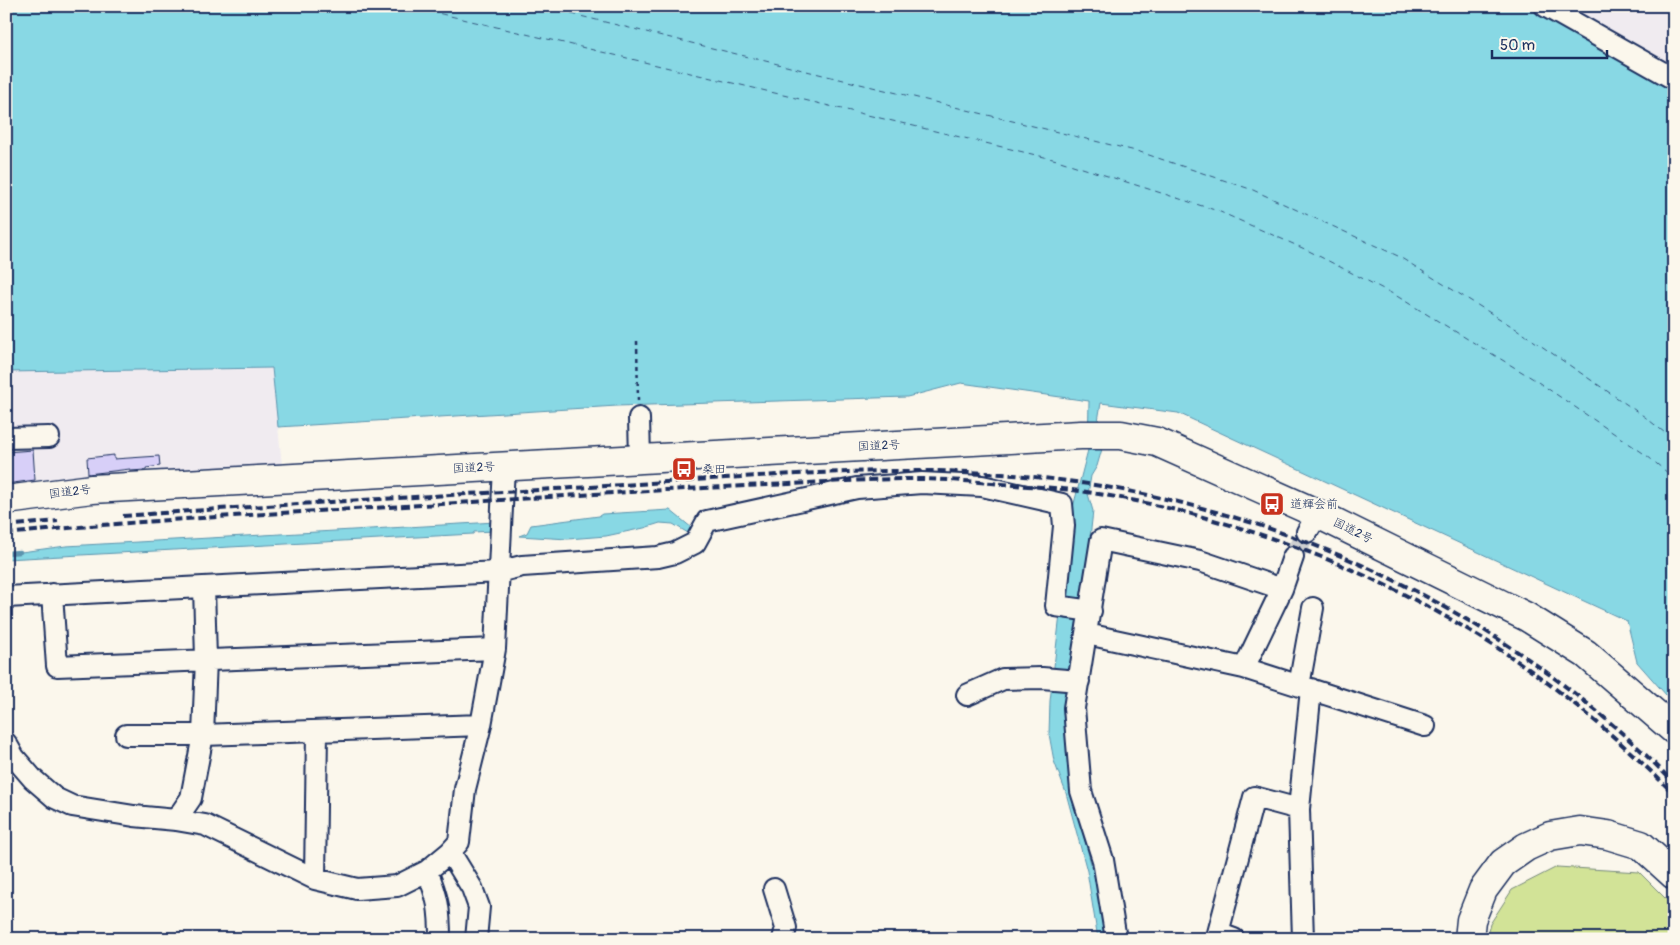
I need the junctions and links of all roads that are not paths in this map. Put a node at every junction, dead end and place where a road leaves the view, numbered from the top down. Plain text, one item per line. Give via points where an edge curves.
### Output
1 (1545, 6) edge
2 (1674, 79) edge
3 (639, 418) road end
4 (49, 437) dead end
5 (6, 438) edge
6 (640, 459) junction
7 (504, 466) junction
8 (6, 500) edge
9 (1293, 557) tunnel mouth
10 (498, 572) junction
11 (204, 587) junction
12 (1282, 589) junction
13 (52, 594) junction
14 (6, 597) edge
15 (1313, 608) dead end
16 (1090, 611) junction
17 (1087, 634) junction
18 (495, 649) junction
19 (206, 659) junction
20 (1244, 668) junction
21 (1078, 681) junction
22 (1305, 687) junction
23 (967, 695) dead end
24 (481, 725) junction
25 (1425, 726) dead end
26 (1674, 730) edge
27 (317, 731) junction
28 (126, 735) dead end
29 (203, 735) junction
30 (6, 743) edge
31 (1299, 809) junction
32 (176, 820) junction
33 (450, 852) junction
34 (427, 870) junction
35 (1674, 875) edge
36 (315, 879) junction
37 (774, 889) dead end
38 (440, 939) edge
39 (476, 939) edge
40 (783, 939) edge
41 (1116, 939) edge
42 (1234, 939) edge
43 (1303, 939) edge
44 (1468, 939) edge

1 - 2 street
3 - 6 street
4 - 5 street
6 - 7 highway, 国道2号
6 - 26 highway, 国道2号 via 1092,435 1121,435 1157,442 1313,523 1526,617 1586,654
7 - 8 highway, 国道2号 via 92,489
7 - 10 street
9 - 12 street
10 - 11 street
10 - 16 street via 522,566 658,557 695,543 707,521 857,488 922,482 982,486 1062,504 1064,526 1056,606
10 - 18 street
11 - 13 street
11 - 19 street
12 - 16 street via 1200,561 1101,540
12 - 20 street
13 - 14 street
13 - 19 street via 57,666
15 - 22 street
16 - 17 street
17 - 20 street
17 - 21 street
18 - 19 street
18 - 24 street
19 - 29 street
20 - 22 street
21 - 23 street via 1003,679
21 - 41 street via 1074,708 1081,791 1103,860
22 - 25 street
22 - 31 street
24 - 27 street
24 - 33 street via 465,789 458,842
27 - 29 street
27 - 36 street
28 - 29 street
29 - 32 street via 191,798
30 - 32 street via 33,778 55,798 72,806
31 - 42 street via 1254,797 1218,933
31 - 43 street
32 - 36 street via 205,825
33 - 34 street
33 - 39 street via 472,888 479,907
34 - 36 street via 397,886 357,890
34 - 38 street via 437,896
35 - 44 highway via 1641,845 1580,830 1550,836 1503,863 1483,890 1471,920
37 - 40 street via 786,928

